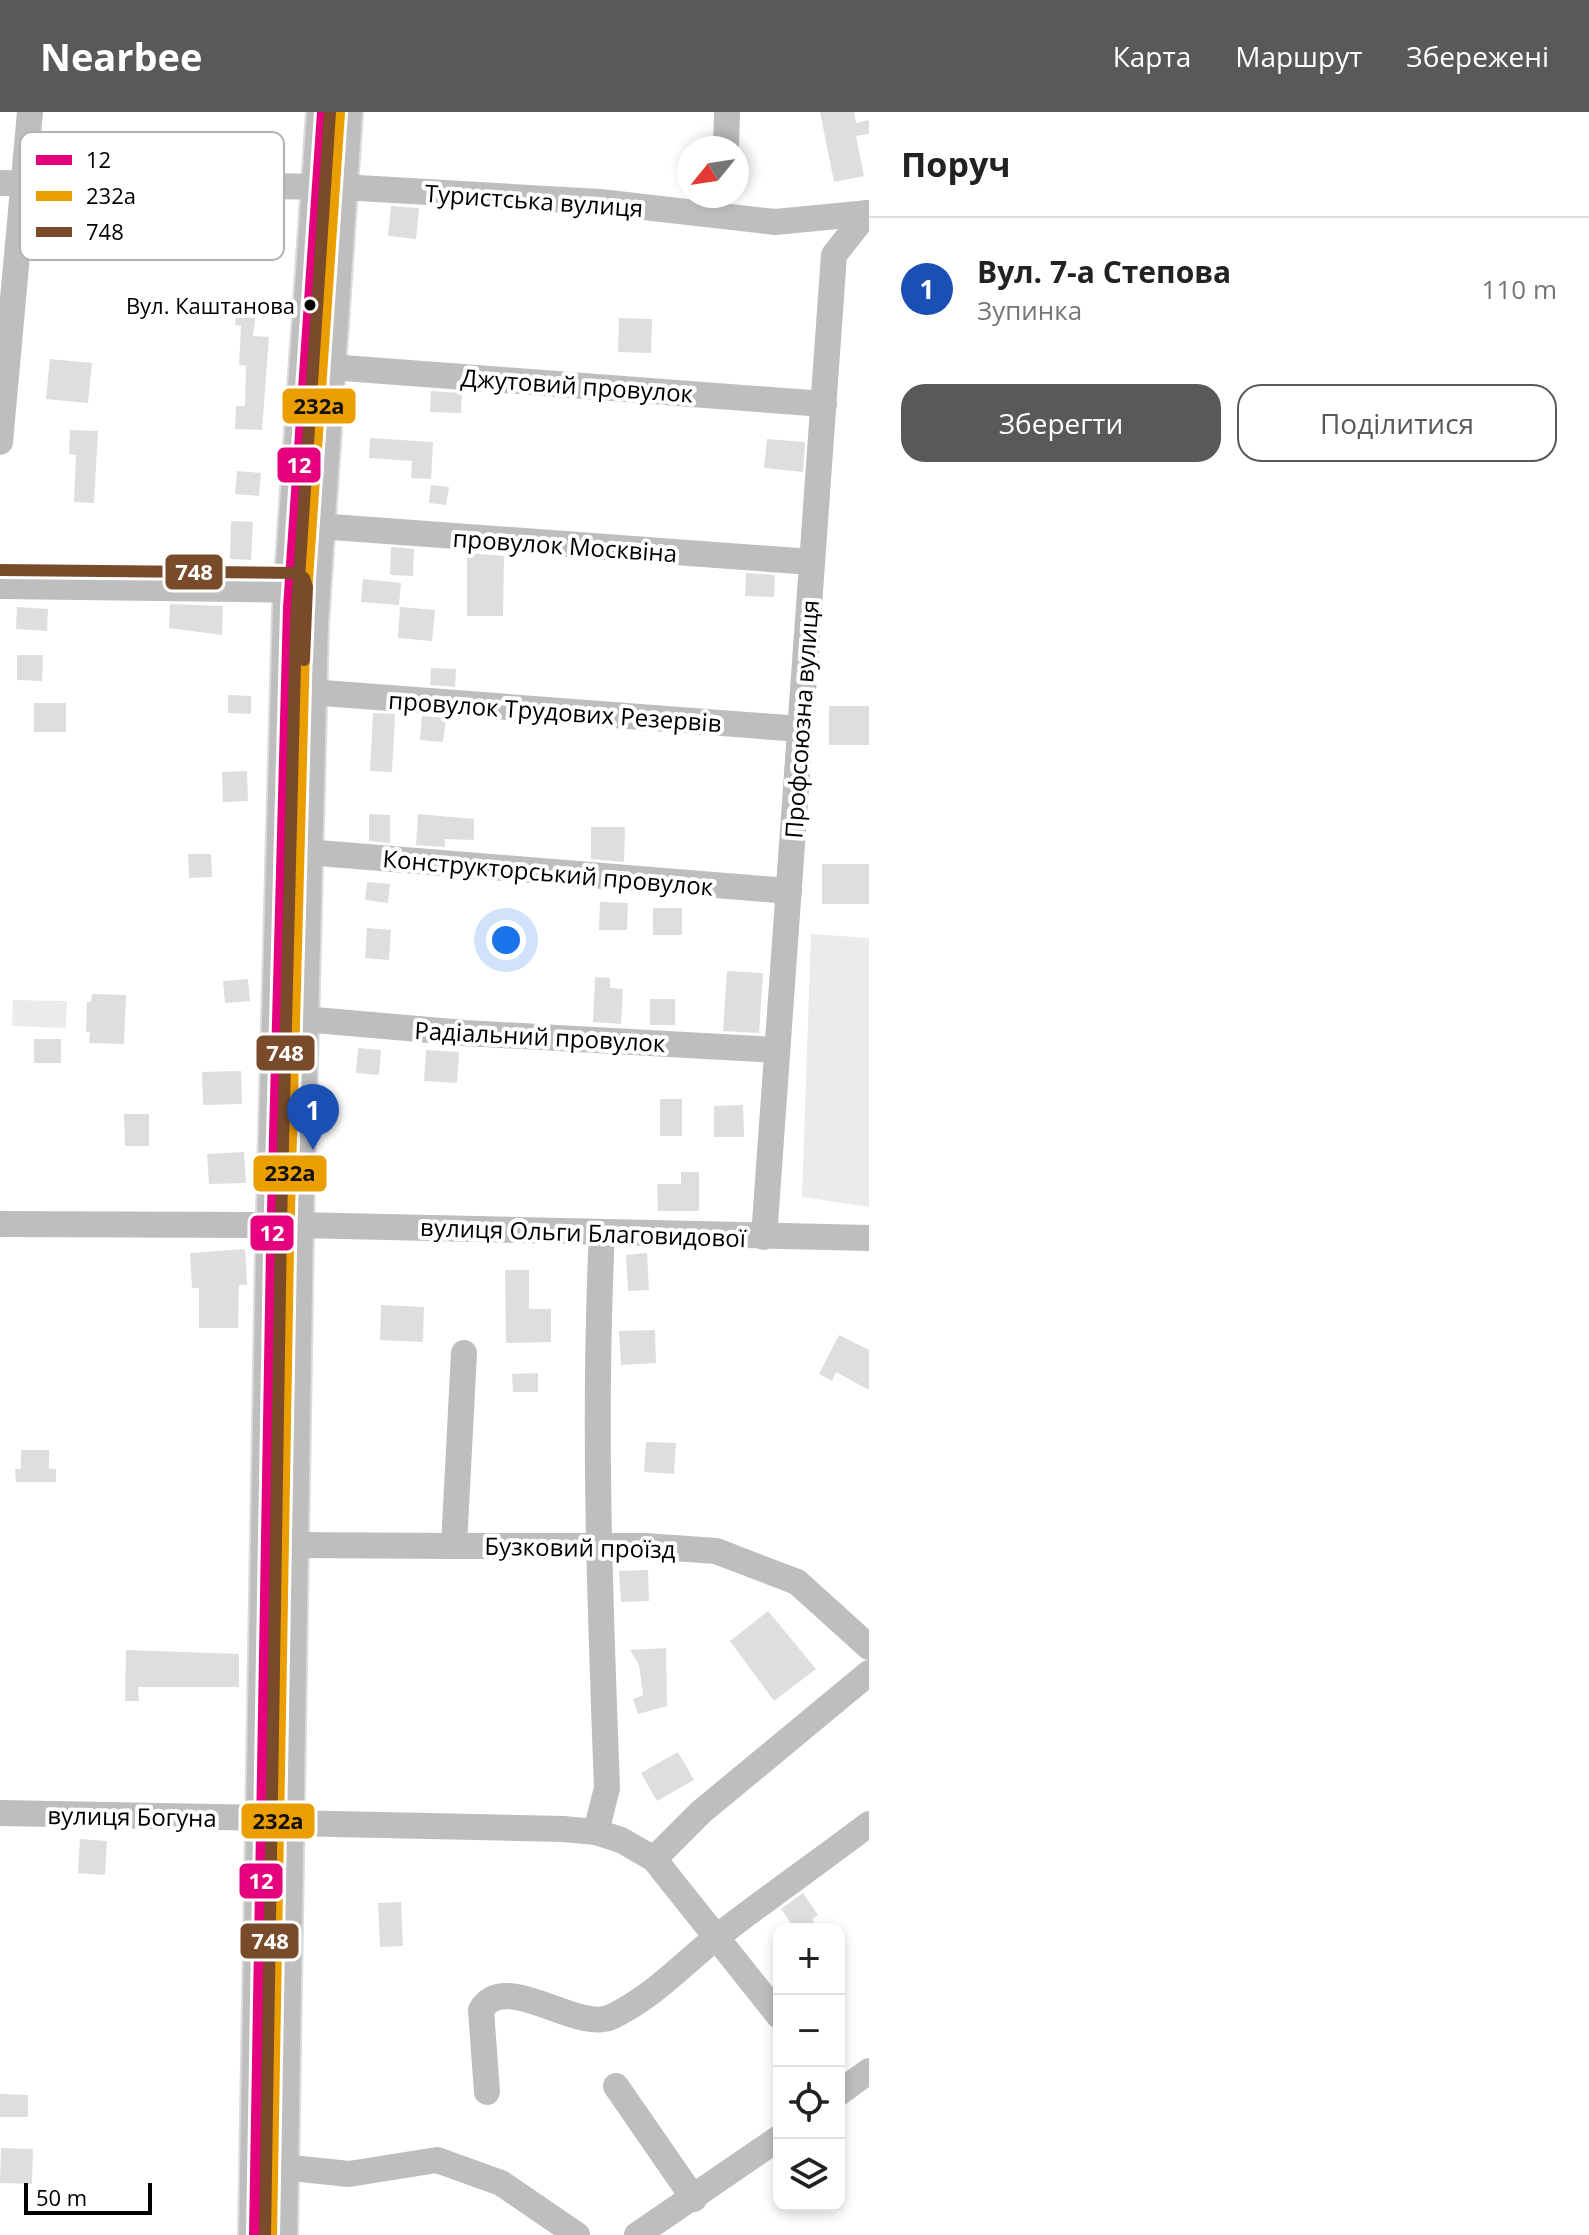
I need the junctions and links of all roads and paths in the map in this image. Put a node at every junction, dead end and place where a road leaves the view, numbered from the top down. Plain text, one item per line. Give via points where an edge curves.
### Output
1 (30, 112) edge
2 (323, 112) edge
3 (346, 112) edge
4 (727, 112) edge
5 (25, 132) edge
6 (726, 136) edge
7 (20, 151) edge
8 (12, 183) edge
9 (284, 186) edge
10 (330, 187) junction
11 (677, 205) edge
12 (730, 208) edge
13 (868, 213) edge
14 (330, 367) junction
15 (824, 404) junction
16 (0, 442) edge
17 (318, 526) junction
18 (812, 562) junction
19 (0, 586) edge
20 (302, 589) junction
21 (310, 692) junction
22 (800, 729) junction
23 (306, 852) junction
24 (789, 891) junction
25 (303, 1019) junction
26 (777, 1050) junction
27 (0, 1224) edge
28 (285, 1225) junction
29 (602, 1233) junction
30 (764, 1237) junction
31 (869, 1238) edge
32 (464, 1353) dead end
33 (292, 1545) junction
34 (454, 1546) junction
35 (598, 1546) junction
36 (869, 1647) edge
37 (869, 1673) edge
38 (0, 1813) edge
39 (276, 1821) junction
40 (869, 1824) edge
41 (596, 1832) junction
42 (654, 1859) junction
43 (719, 1936) junction
44 (773, 2008) edge
45 (869, 2071) edge
46 (616, 2086) dead end
47 (845, 2089) edge
48 (487, 2092) dead end
49 (778, 2139) edge
50 (282, 2167) junction
51 (694, 2199) junction
52 (255, 2235) edge
53 (281, 2235) edge
54 (577, 2235) edge
55 (637, 2235) edge

1 - 5 street
2 - 10 main road
3 - 10 main road
4 - 6 street
7 - 8 street
8 - 16 street
9 - 10 street, Туристська вулиця
10 - 11 street, Туристська вулиця
10 - 14 main road
10 - 20 main road
12 - 13 street, Туристська вулиця via 775,222
13 - 15 street, Профсоюзна вулиця via 834,255
14 - 15 street, Джутовий провулок
14 - 17 main road
15 - 18 street, Профсоюзна вулиця
17 - 18 street, провулок Москвіна
17 - 20 main road
18 - 22 street, Профсоюзна вулиця
19 - 20 street
20 - 21 main road
20 - 28 main road
21 - 22 street, провулок Трудових Резервів
21 - 23 main road
22 - 24 street, Профсоюзна вулиця
23 - 24 street, Конструкторський провулок
23 - 25 main road
24 - 26 street, Профсоюзна вулиця
25 - 26 street, Радіальний провулок
25 - 28 main road
26 - 30 street, Профсоюзна вулиця
27 - 28 street, вулиця Ольги Благовидової
28 - 29 street, вулиця Ольги Благовидової
28 - 33 main road
28 - 39 main road
29 - 30 street, вулиця Ольги Благовидової
29 - 35 street via 596,1350
30 - 31 street, вулиця Ольги Благовидової
32 - 34 street, Бузковий проїзд
33 - 34 street
33 - 39 main road
34 - 35 street, Бузковий проїзд
35 - 36 street, Бузковий проїзд via 716,1551 797,1582
35 - 41 street via 607,1788
37 - 42 street via 701,1812
38 - 39 street, вулиця Богуна
39 - 41 street, вулиця Богуна
39 - 50 main road
39 - 52 main road
40 - 43 street
41 - 42 street
42 - 43 street
43 - 44 street
43 - 48 street via 636,2005 602,2021 532,1999 486,2001 481,2010
45 - 47 street
46 - 51 street
49 - 51 street
50 - 53 main road
50 - 54 street via 349,2174 437,2160 501,2183
51 - 55 street

